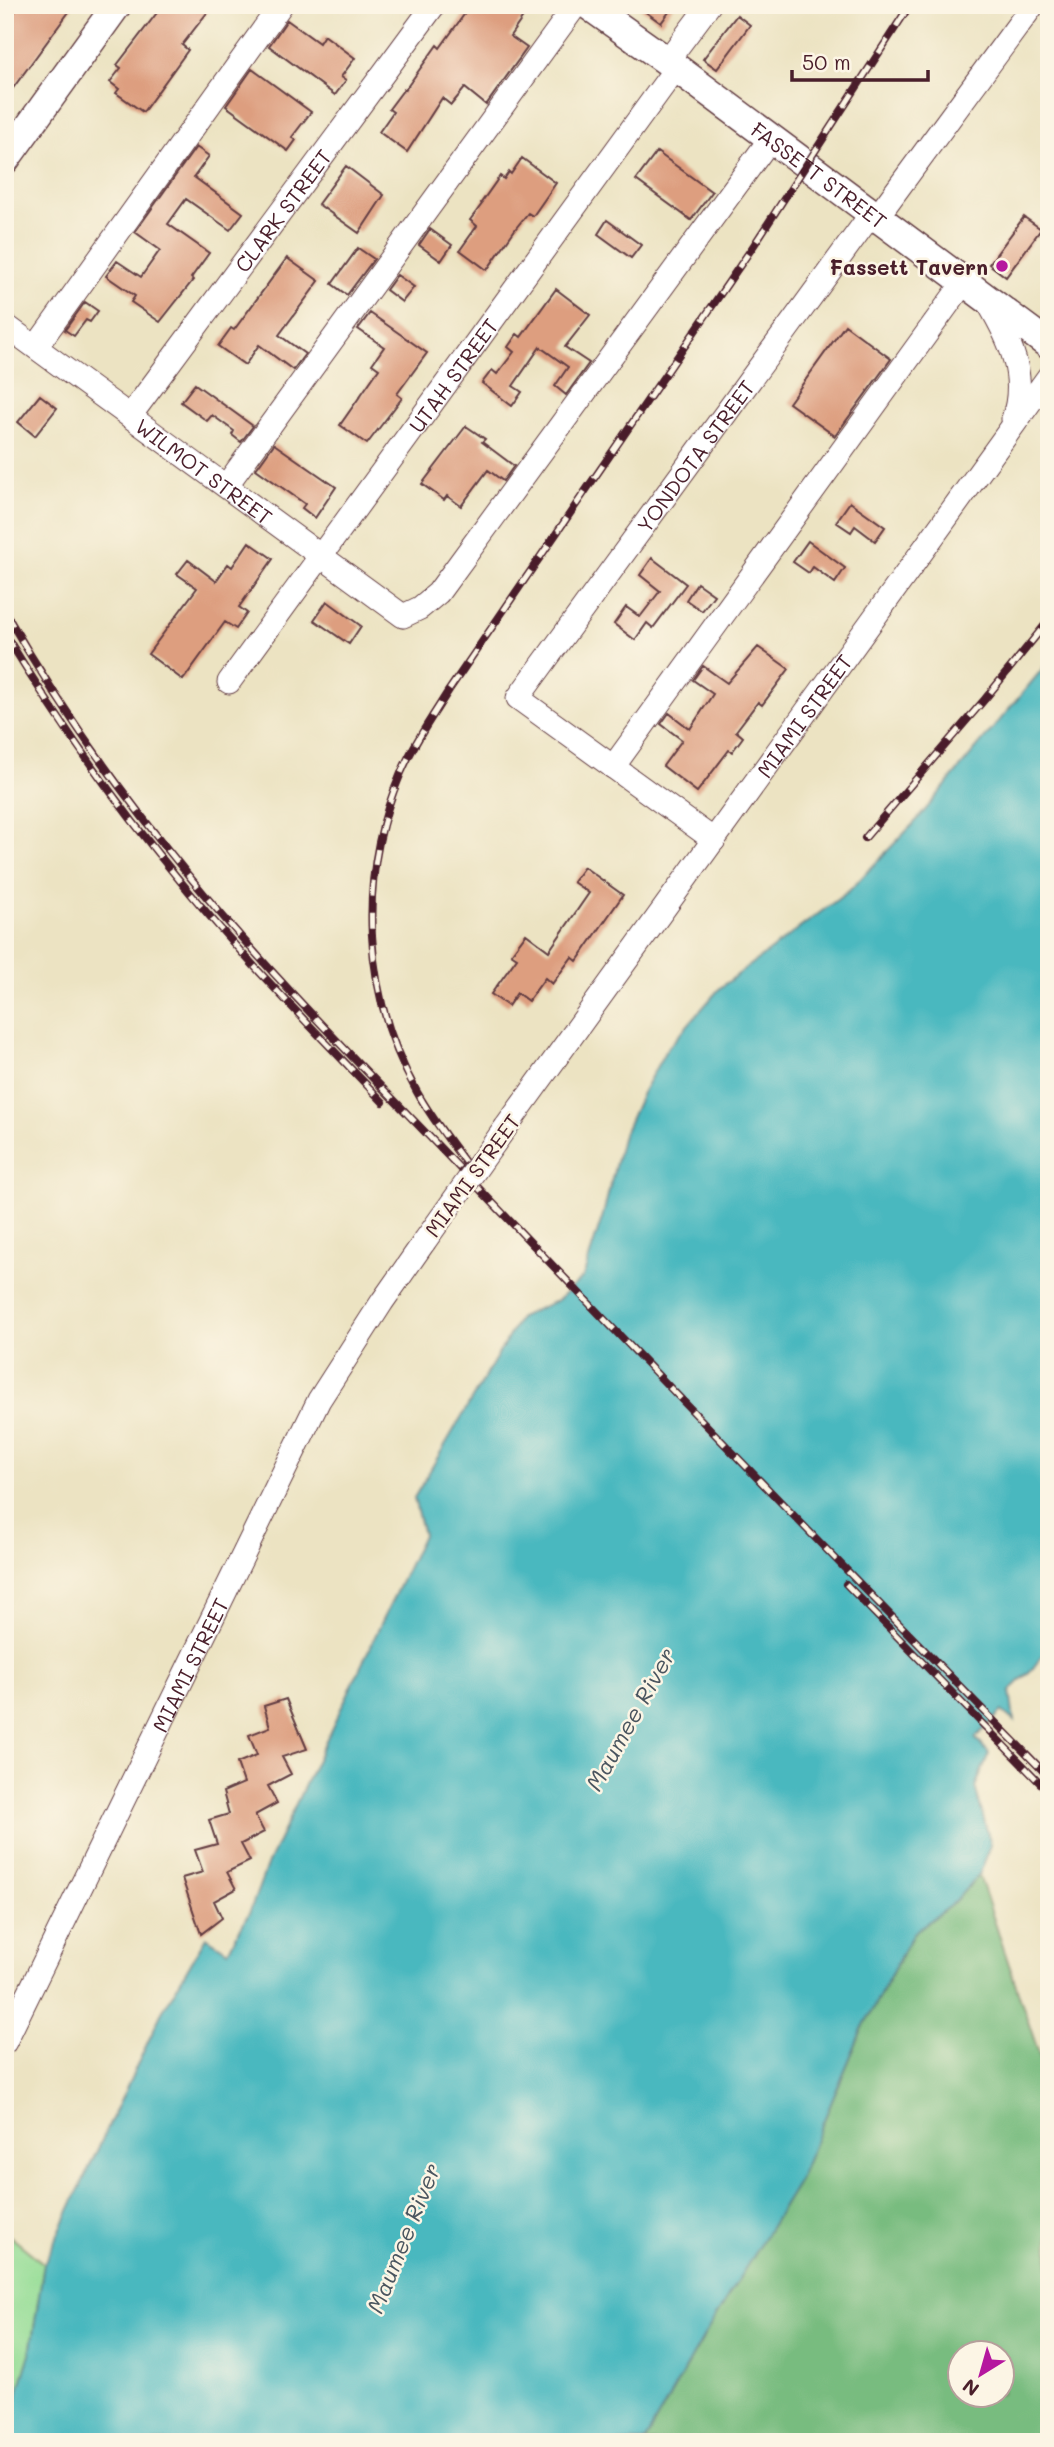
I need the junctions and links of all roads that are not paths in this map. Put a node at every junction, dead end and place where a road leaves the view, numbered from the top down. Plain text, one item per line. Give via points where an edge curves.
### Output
1 (117, 5) edge
2 (281, 5) edge
3 (434, 5) edge
4 (576, 5) edge
5 (588, 5) edge
6 (709, 5) edge
7 (1032, 5) edge
8 (672, 65) junction
9 (771, 138) junction
10 (5, 160) edge
11 (875, 215) junction
12 (975, 290) junction
13 (5, 325) edge
14 (1049, 345) edge
15 (36, 347) junction
16 (1049, 376) edge
17 (130, 416) junction
18 (1009, 430) junction
19 (226, 486) junction
20 (321, 556) junction
21 (229, 682) dead end
22 (613, 767) junction
23 (714, 840) junction
24 (5, 2042) edge

1 - 10 main road
2 - 15 street
3 - 17 street, CLARK STREET
4 - 19 street
5 - 8 main road, FASSETT STREET
6 - 8 street, UTAH STREET
7 - 11 street, YONDOTA STREET
8 - 9 main road, FASSETT STREET
8 - 20 street, UTAH STREET
9 - 11 main road, FASSETT STREET
9 - 20 street, WILMOT STREET via 438,593 403,615
11 - 12 main road, FASSETT STREET
11 - 22 street, YONDOTA STREET via 518,698
12 - 14 main road, FASSETT STREET
12 - 18 street via 1003,328 1016,358 1019,388
12 - 22 street
13 - 15 street, WILMOT STREET
15 - 17 street, WILMOT STREET
16 - 18 street, MIAMI STREET
17 - 19 street, WILMOT STREET
18 - 23 street, MIAMI STREET
19 - 20 street, WILMOT STREET
20 - 21 street, UTAH STREET
22 - 23 street
23 - 24 street, MIAMI STREET, bridge via 424,1242 319,1400

